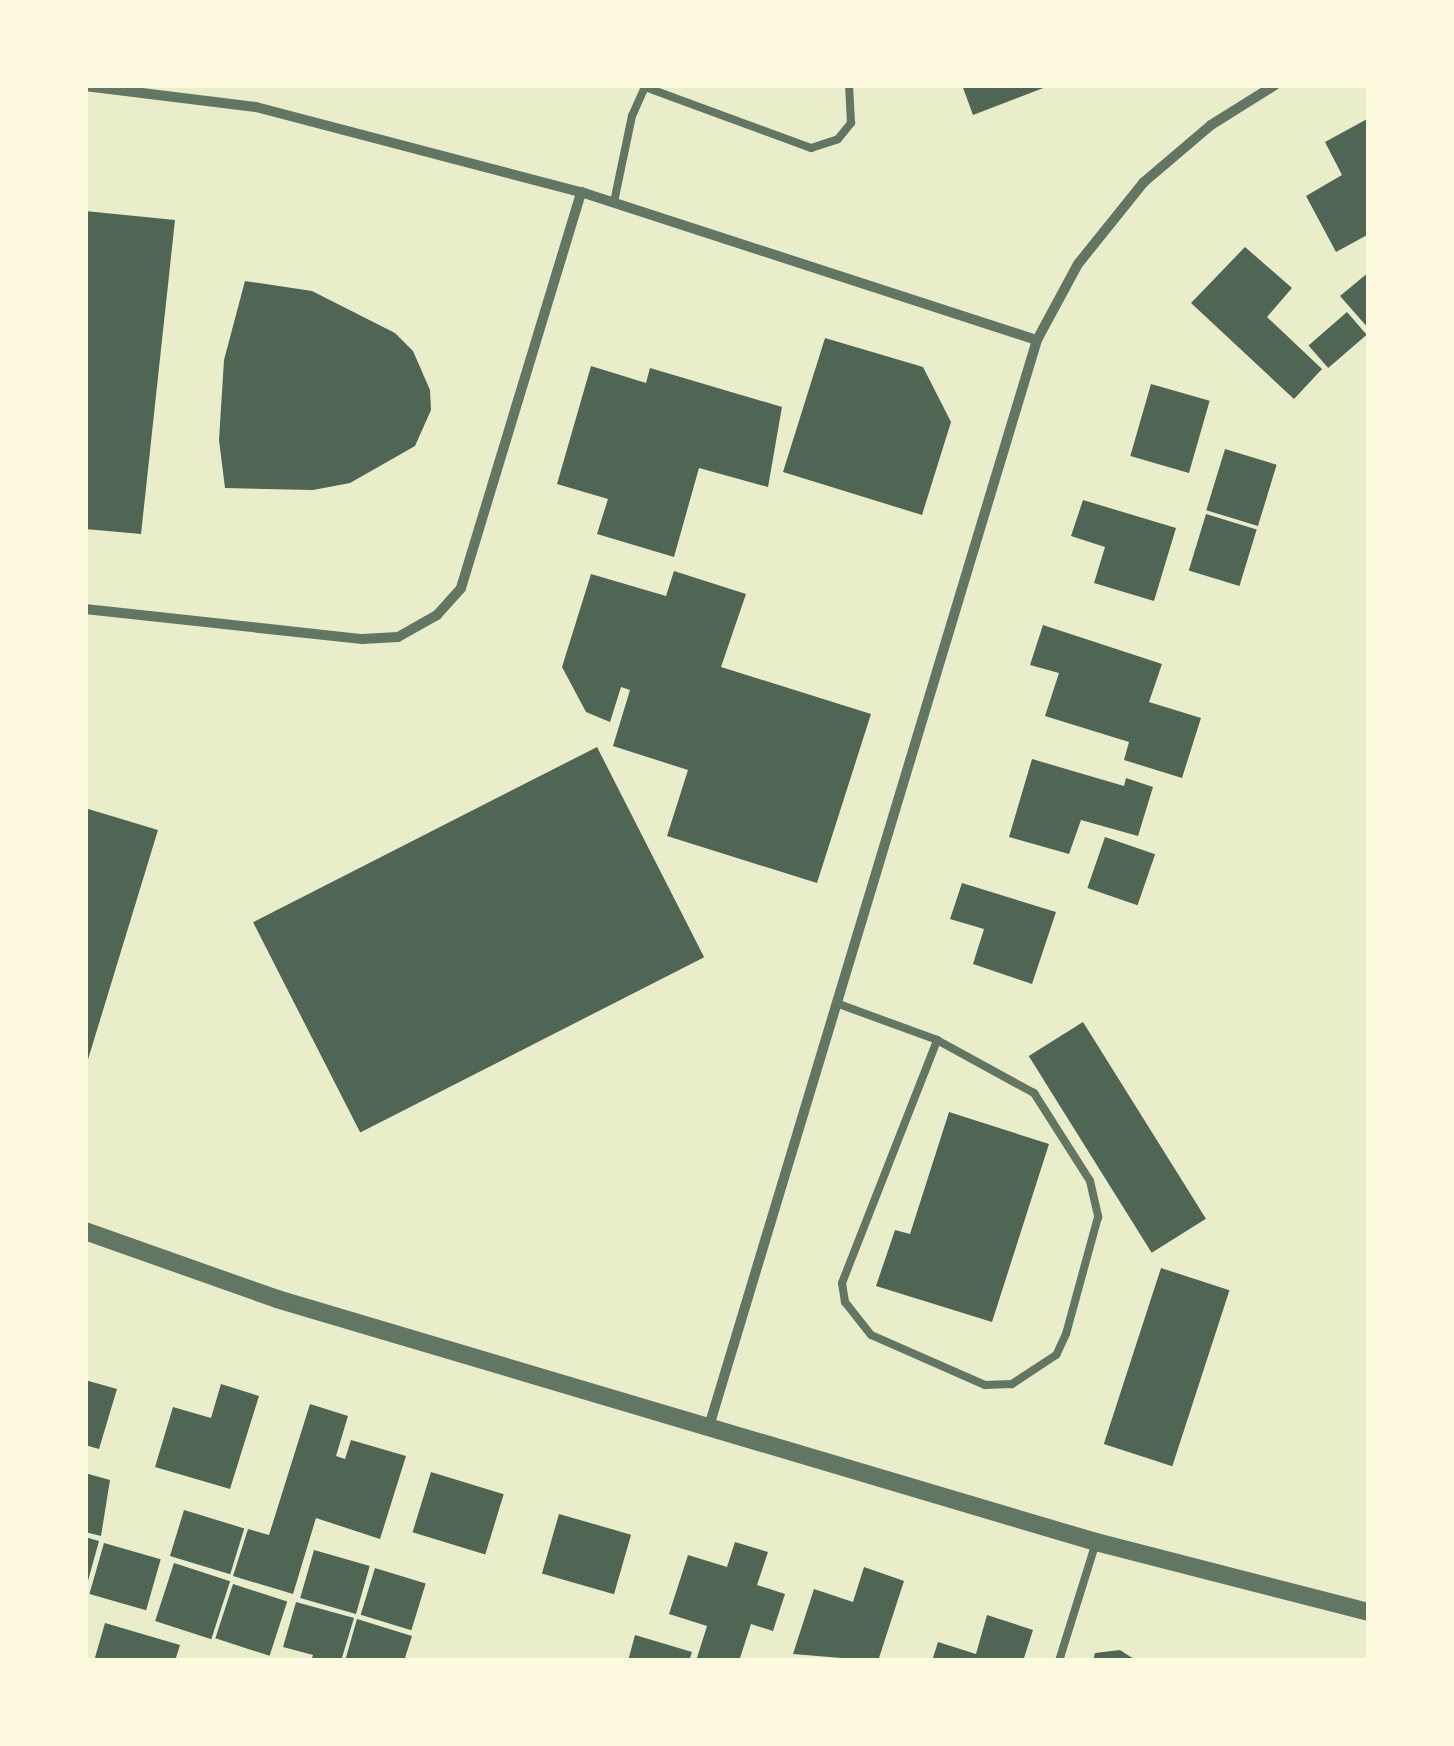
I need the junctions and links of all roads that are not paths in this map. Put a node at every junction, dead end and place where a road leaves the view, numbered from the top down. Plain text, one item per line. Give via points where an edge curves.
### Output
1 (849, 85) edge
2 (1275, 85) edge
3 (85, 86) edge
4 (646, 86) edge
5 (581, 192) junction
6 (614, 202) junction
7 (1037, 340) junction
8 (85, 609) edge
9 (836, 1003) junction
10 (937, 1040) junction
11 (85, 1231) edge
12 (710, 1424) junction
13 (1096, 1542) junction
14 (1369, 1612) edge
15 (1059, 1661) edge

1 - 4 lane via 851,123 838,139 811,148
2 - 7 street via 1210,125 1144,182 1078,264
3 - 5 street via 256,107
4 - 6 lane via 632,116
5 - 6 street
5 - 8 street via 461,588 437,616 398,636 362,639
6 - 7 street
7 - 9 street
9 - 10 lane
9 - 12 street
10 - 10 lane via 1034,1093 1090,1181 1098,1217 1066,1334 1046,1365 1012,1384 985,1385 871,1335 844,1302 842,1283
11 - 12 street via 278,1300
12 - 13 street
13 - 14 street
13 - 15 lane

